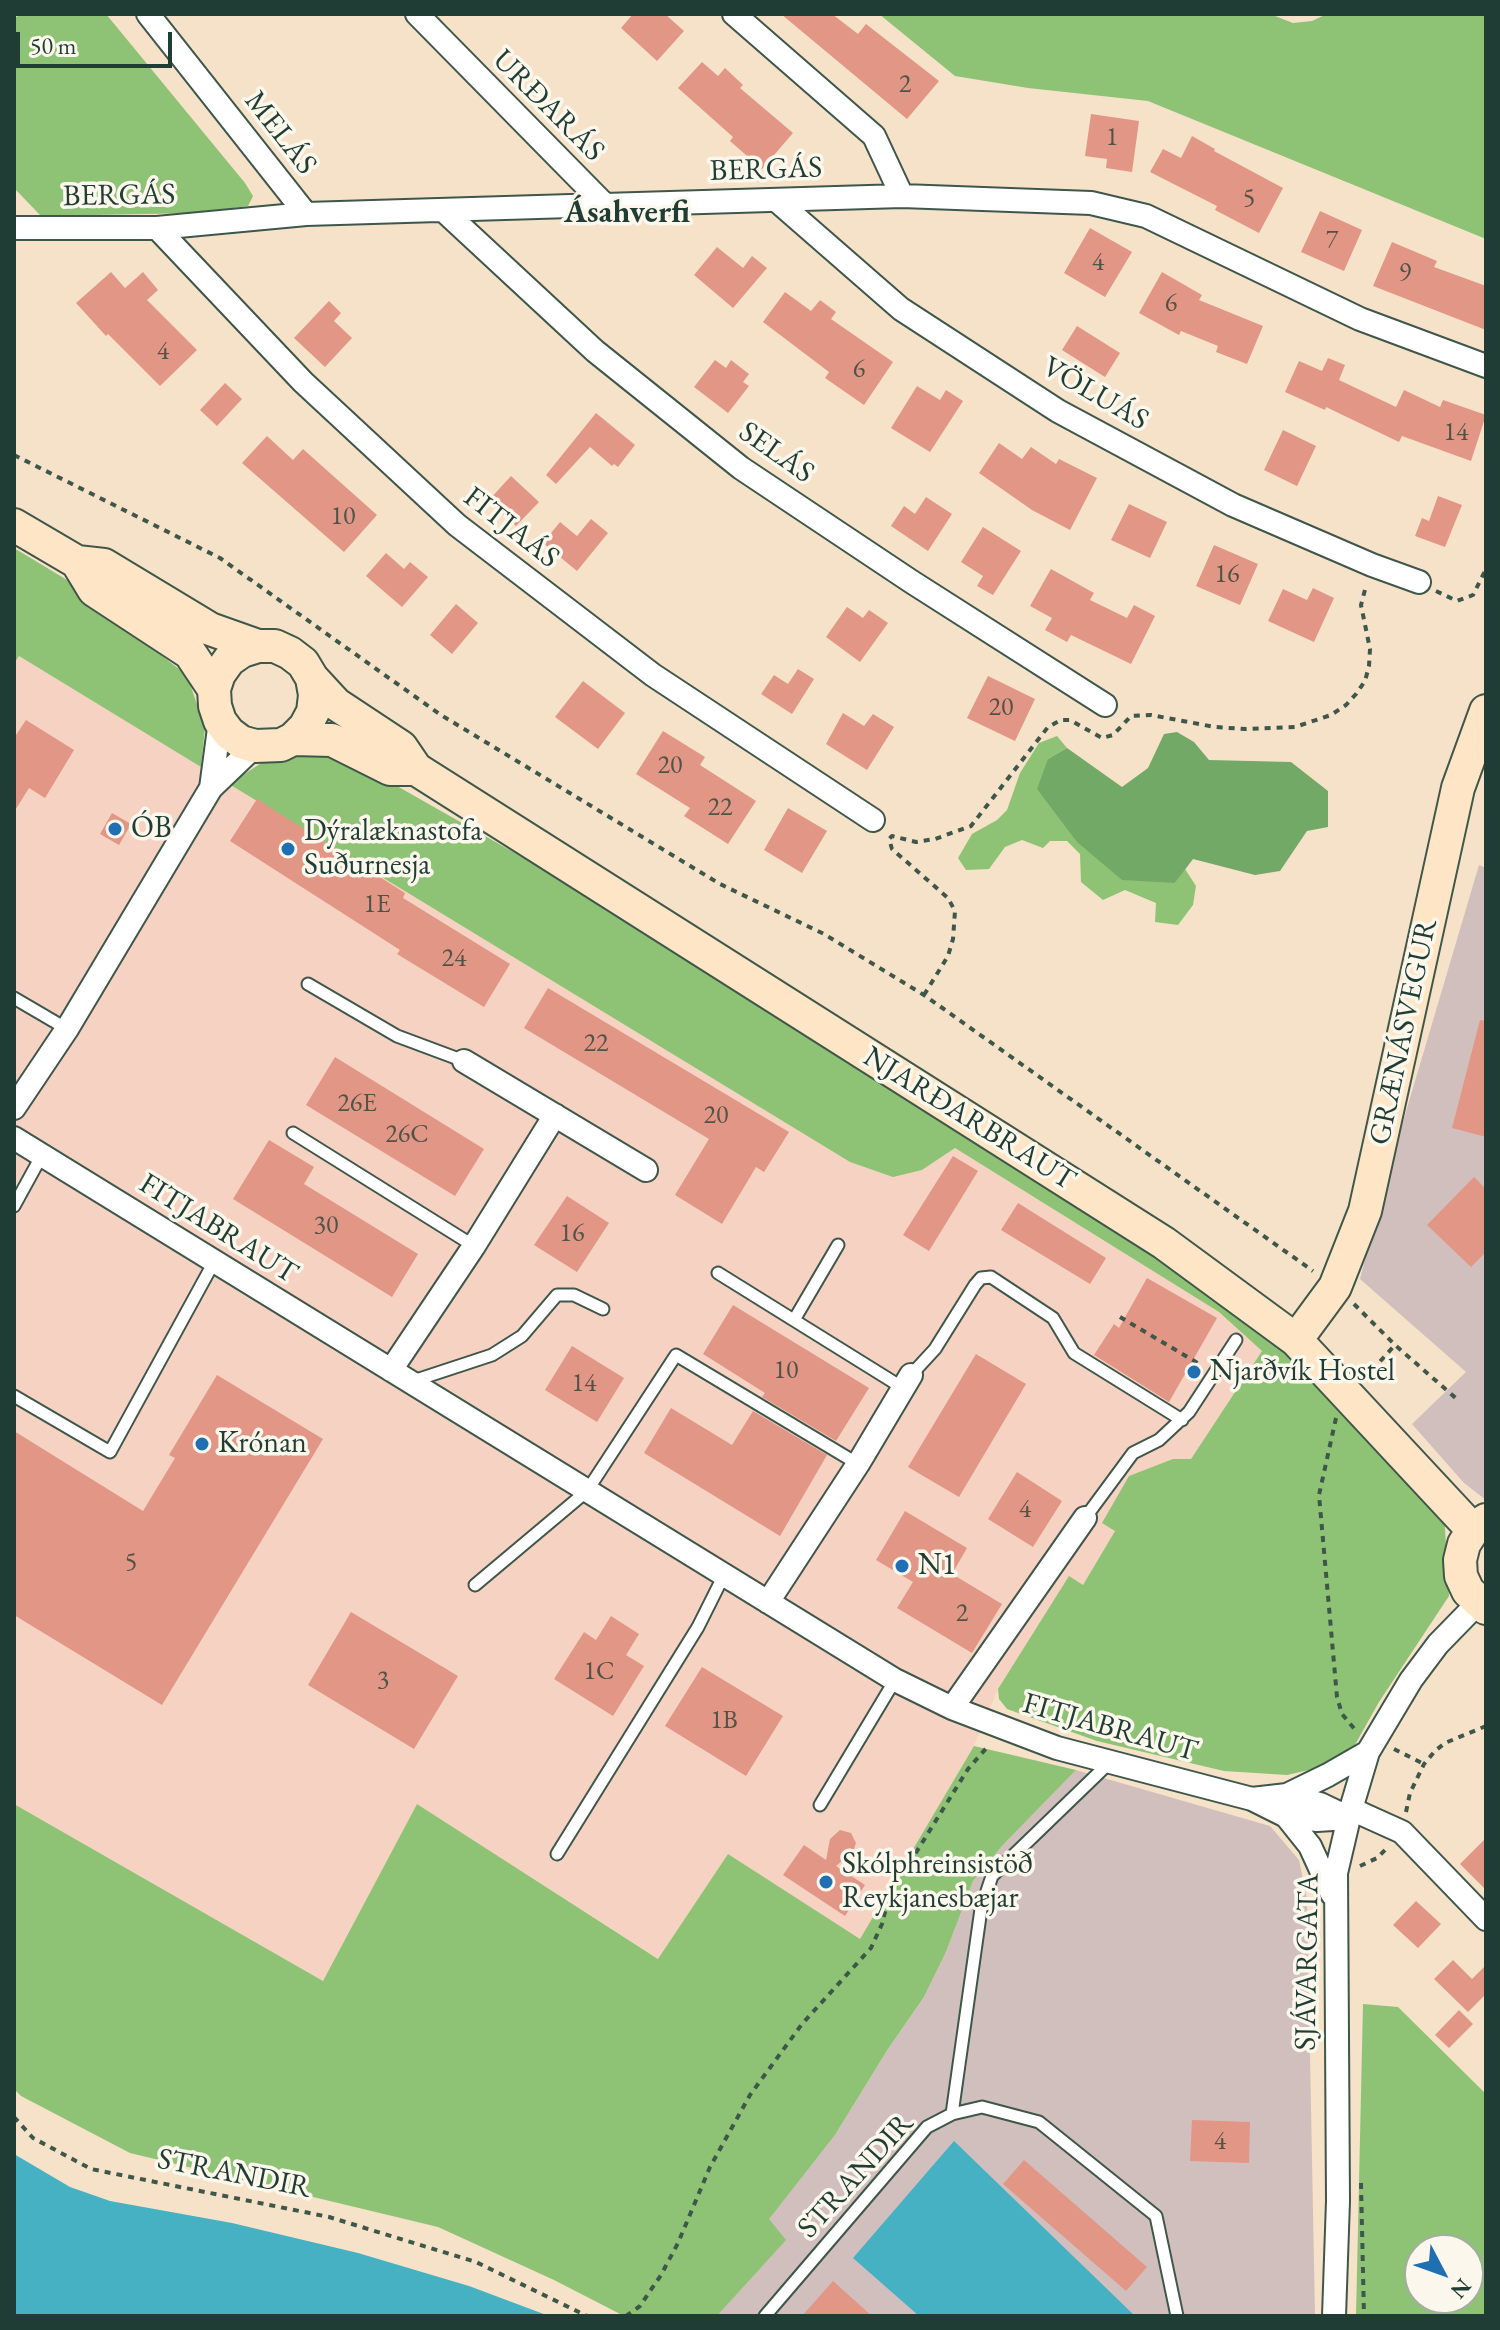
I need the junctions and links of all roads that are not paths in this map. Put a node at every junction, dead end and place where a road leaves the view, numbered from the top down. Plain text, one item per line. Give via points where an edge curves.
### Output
1 (148, 14) edge
2 (417, 14) edge
3 (734, 14) edge
4 (902, 196) junction
5 (776, 200) junction
6 (604, 204) junction
7 (443, 210) junction
8 (306, 214) junction
9 (17, 223) edge
10 (157, 228) junction
11 (1486, 366) edge
12 (14, 525) edge
13 (77, 562) junction
14 (1419, 582) road end
15 (258, 646) junction
16 (312, 678) junction
17 (214, 689) junction
18 (1105, 705) dead end
19 (1486, 711) edge
20 (220, 721) junction
21 (293, 739) junction
22 (255, 746) junction
23 (416, 769) junction
24 (211, 788) junction
25 (873, 820) dead end
26 (308, 984) dead end
27 (14, 998) edge
28 (67, 1029) junction
29 (464, 1061) joint
30 (14, 1108) edge
31 (555, 1115) junction
32 (293, 1133) dead end
33 (14, 1138) edge
34 (42, 1155) junction
35 (646, 1170) dead end
36 (14, 1206) edge
37 (838, 1245) dead end
38 (474, 1246) junction
39 (214, 1262) junction
40 (718, 1273) dead end
41 (603, 1309) dead end
42 (794, 1320) junction
43 (1236, 1340) dead end
44 (1296, 1340) junction
45 (400, 1376) junction
46 (907, 1382) junction
47 (14, 1396) edge
48 (1182, 1420) junction
49 (858, 1464) junction
50 (587, 1491) junction
51 (1085, 1518) joint
52 (1479, 1525) edge
53 (724, 1575) junction
54 (475, 1585) dead end
55 (768, 1602) junction
56 (1482, 1605) edge
57 (895, 1680) junction
58 (952, 1708) junction
59 (1371, 1746) junction
60 (1110, 1762) junction
61 (820, 1805) dead end
62 (1286, 1806) junction
63 (1349, 1813) junction
64 (557, 1854) dead end
65 (1334, 1901) junction
66 (1486, 1919) edge
67 (952, 2114) junction
68 (765, 2316) edge
69 (1177, 2316) edge
70 (1334, 2316) edge

1 - 8 street, MELÁS
2 - 6 street, URÐARÁS
3 - 4 street via 874,136
4 - 5 street, BERGÁS
4 - 11 street, BERGÁS via 1091,203 1146,216 1360,319
5 - 6 street, BERGÁS
5 - 14 street, VÖLUÁS via 901,309 1058,411 1233,505
6 - 7 street, BERGÁS
7 - 8 street, BERGÁS
7 - 18 street, SELÁS via 595,351 741,468
8 - 10 street, BERGÁS
9 - 10 street, BERGÁS
10 - 25 street, FITJAÁS via 303,382 457,525 653,675
12 - 13 main road, NJARÐARBRAUT
13 - 15 main road, NJARÐARBRAUT via 104,565 210,629
13 - 17 main road, NJARÐARBRAUT via 94,590 190,653
15 - 16 main road, NJARÐARBRAUT via 290,653
15 - 17 main road via 229,660
16 - 21 main road via 313,712
16 - 23 main road, NJARÐARBRAUT via 336,704 401,747
17 - 20 main road, NJARÐARBRAUT
19 - 44 main road, GRÆNÁSVEGUR via 1458,788 1365,1211 1335,1287
20 - 22 main road via 241,742
20 - 24 street
21 - 22 main road, NJARÐARBRAUT
21 - 23 main road, NJARÐARBRAUT via 332,740 390,769
22 - 24 street
23 - 44 main road, NJARÐARBRAUT via 1164,1243
24 - 28 street
26 - 29 lane via 397,1036
27 - 28 lane
28 - 30 street
29 - 31 street
31 - 35 street
31 - 38 street
32 - 38 lane
33 - 34 street, FITJABRAUT
34 - 36 lane
34 - 39 street, FITJABRAUT
37 - 42 lane
38 - 45 street
39 - 45 street, FITJABRAUT
39 - 47 lane via 110,1452
40 - 42 lane
41 - 45 lane via 574,1295 557,1295 522,1336 492,1355
42 - 46 lane
43 - 48 lane
44 - 52 main road, NJARÐARBRAUT
45 - 50 street, FITJABRAUT
46 - 48 lane via 975,1285 991,1277 1053,1318 1074,1353
46 - 49 street
48 - 51 lane via 1133,1453
49 - 50 lane via 676,1355
49 - 55 street
50 - 53 street, FITJABRAUT
50 - 54 lane
51 - 58 street
52 - 56 main road via 1464,1544 1460,1560 1468,1591
53 - 55 street, FITJABRAUT
53 - 64 lane via 698,1627
55 - 57 street, FITJABRAUT
56 - 59 street, SJÁVARGATA via 1429,1656
57 - 58 street, FITJABRAUT
57 - 61 lane
58 - 60 street, FITJABRAUT
59 - 62 street
59 - 63 street, SJÁVARGATA
60 - 62 street, FITJABRAUT
60 - 67 lane via 992,1876 981,1909
62 - 63 street, FITJABRAUT via 1317,1820
62 - 65 street, FITJABRAUT
63 - 65 street, SJÁVARGATA
63 - 66 street via 1402,1832
65 - 70 street, SJÁVARGATA
67 - 68 lane, STRANDIR via 927,2127
67 - 69 lane, STRANDIR via 982,2107 1039,2122 1156,2216

